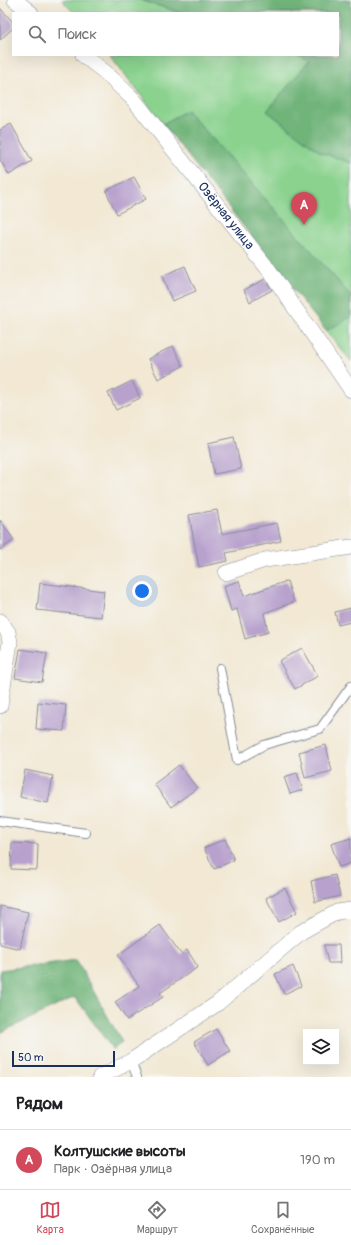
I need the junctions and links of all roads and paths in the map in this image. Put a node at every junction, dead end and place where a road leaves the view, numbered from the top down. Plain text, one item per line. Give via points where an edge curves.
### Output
1 (15, 0) edge
2 (30, 12) edge
3 (84, 56) edge
4 (351, 390) edge
5 (351, 547) edge
6 (226, 573) dead end
7 (0, 621) edge
8 (220, 668) dead end
9 (351, 686) edge
10 (0, 706) edge
11 (0, 821) edge
12 (86, 833) dead end
13 (351, 910) edge
14 (131, 1061) junction
15 (100, 1077) edge
16 (137, 1077) edge

1 - 2 street
3 - 4 street, Озёрная улица via 134,100 269,270
5 - 6 street via 265,560
7 - 10 street via 8,632 10,642
8 - 9 lane via 237,760 264,745 320,729
11 - 12 lane
13 - 14 street via 337,912 301,932 218,1003
14 - 15 street
14 - 16 lane

